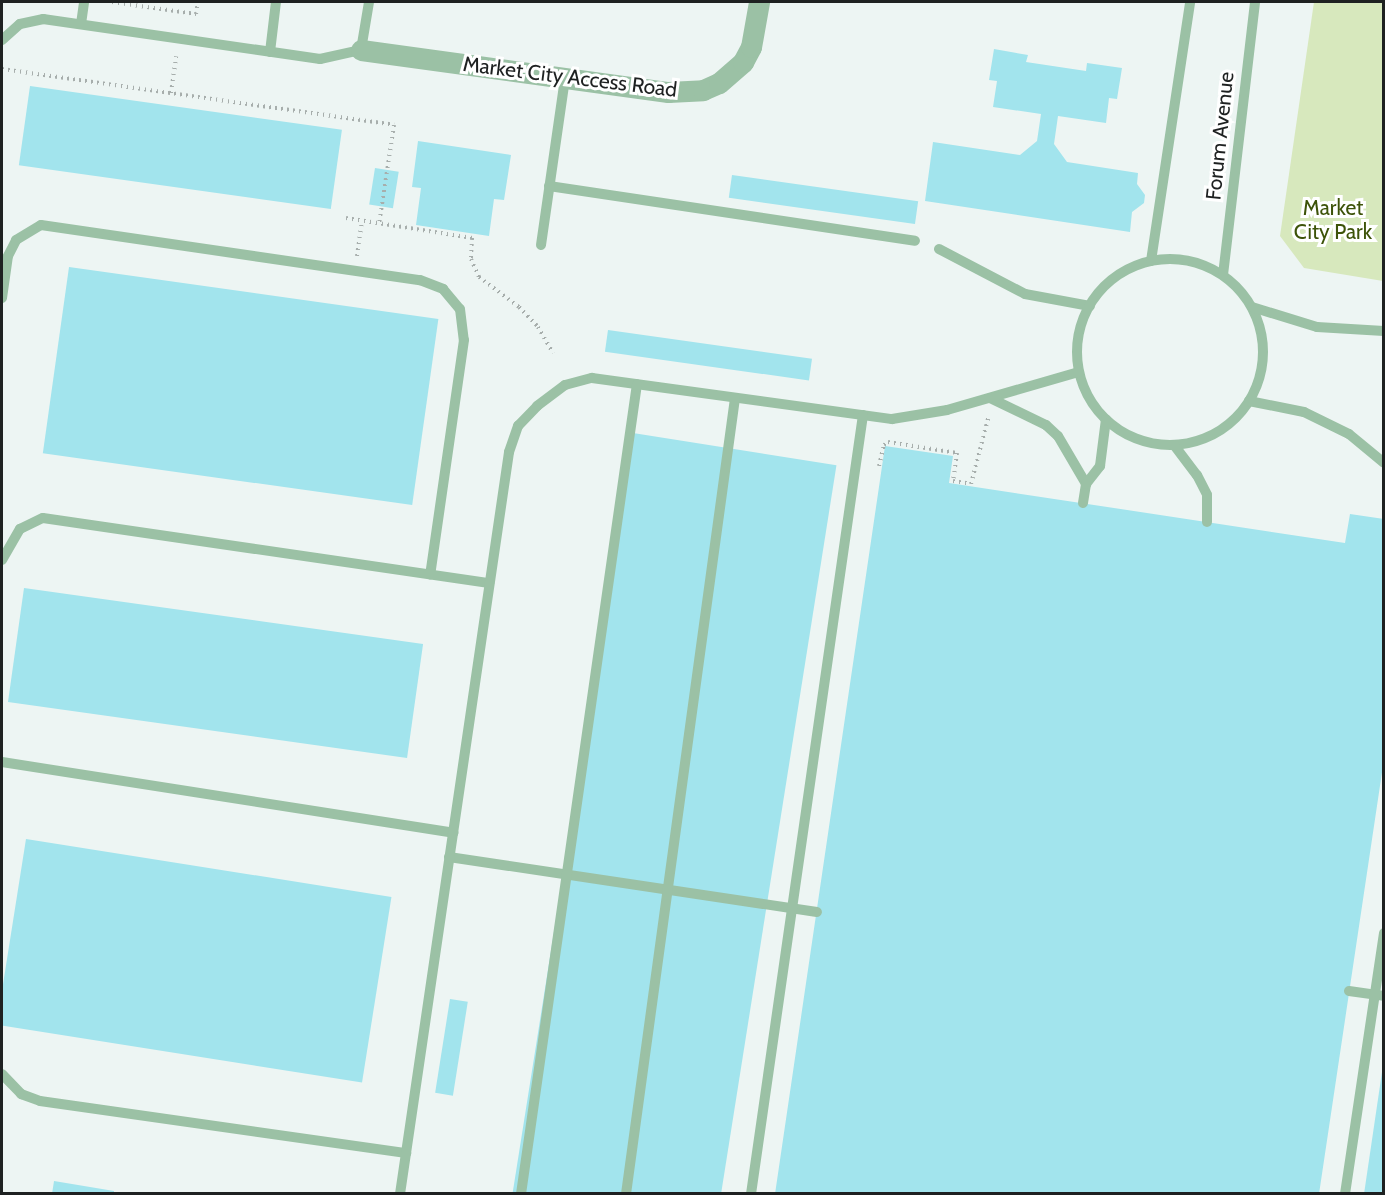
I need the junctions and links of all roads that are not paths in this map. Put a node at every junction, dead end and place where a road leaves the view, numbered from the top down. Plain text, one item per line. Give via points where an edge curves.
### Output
1 (84, 2) edge
2 (276, 2) edge
3 (369, 2) edge
4 (759, 2) edge
5 (1190, 2) edge
6 (1255, 2) edge
7 (81, 24) junction
8 (2, 40) edge
9 (361, 50) junction
10 (270, 52) junction
11 (565, 78) junction
12 (549, 186) junction
13 (915, 241) dead end
14 (541, 245) dead end
15 (939, 249) dead end
16 (1151, 261) junction
17 (1223, 275) junction
18 (2, 298) edge
19 (1090, 306) junction
20 (1252, 308) junction
21 (1383, 331) edge
22 (1078, 372) junction
23 (637, 384) junction
24 (735, 398) junction
25 (990, 398) junction
26 (1249, 401) junction
27 (863, 415) junction
28 (1106, 419) junction
29 (1174, 445) junction
30 (1383, 463) edge
31 (1086, 484) junction
32 (1083, 503) dead end
33 (1208, 522) dead end
34 (2, 560) edge
35 (430, 575) junction
36 (489, 583) junction
37 (2, 762) edge
38 (453, 833) junction
39 (449, 857) junction
40 (566, 874) junction
41 (668, 889) junction
42 (792, 908) junction
43 (817, 912) dead end
44 (1383, 933) edge
45 (1349, 991) dead end
46 (1379, 996) edge
47 (2, 1074) edge
48 (406, 1153) junction
49 (400, 1194) edge
50 (521, 1194) edge
51 (626, 1194) edge
52 (750, 1194) edge
53 (1346, 1194) edge

1 - 7 lane
2 - 10 lane
3 - 9 lane
4 - 11 street, Market City Access Road via 751,47 743,62 719,83 702,90 668,92
5 - 16 lane
6 - 17 lane, Forum Avenue
7 - 8 lane via 43,19 20,24
7 - 10 lane
9 - 10 lane via 321,59
9 - 11 street, Market City Access Road
11 - 12 lane
12 - 13 lane
12 - 14 lane
15 - 19 lane via 1025,294
16 - 17 lane via 1184,261
16 - 19 lane via 1123,271 1100,289
17 - 20 lane
18 - 35 lane via 8,256 16,240 41,225 430,281 454,298 464,323
19 - 22 lane via 1077,342
20 - 21 lane via 1317,327
20 - 26 lane via 1262,338 1261,371
22 - 25 lane
22 - 28 lane via 1089,398
23 - 24 lane
23 - 36 lane via 592,378 565,385 518,426 509,452
23 - 40 lane
24 - 27 lane
24 - 41 lane
25 - 27 lane via 892,419
25 - 31 lane via 1046,424 1065,445
26 - 29 lane via 1232,422 1209,437
26 - 30 lane via 1304,412 1349,434
27 - 42 lane
28 - 29 lane via 1128,436
28 - 31 lane via 1100,466
29 - 33 lane via 1207,495
31 - 32 lane
34 - 35 lane via 20,529 43,518
35 - 36 lane
36 - 38 lane
37 - 38 lane
38 - 39 lane
39 - 40 lane
39 - 48 lane
40 - 41 lane
40 - 50 lane
41 - 42 lane
41 - 51 lane
42 - 43 lane
42 - 52 lane
44 - 46 lane
45 - 46 lane
46 - 53 lane
47 - 48 lane via 21,1094 40,1101
48 - 49 lane

